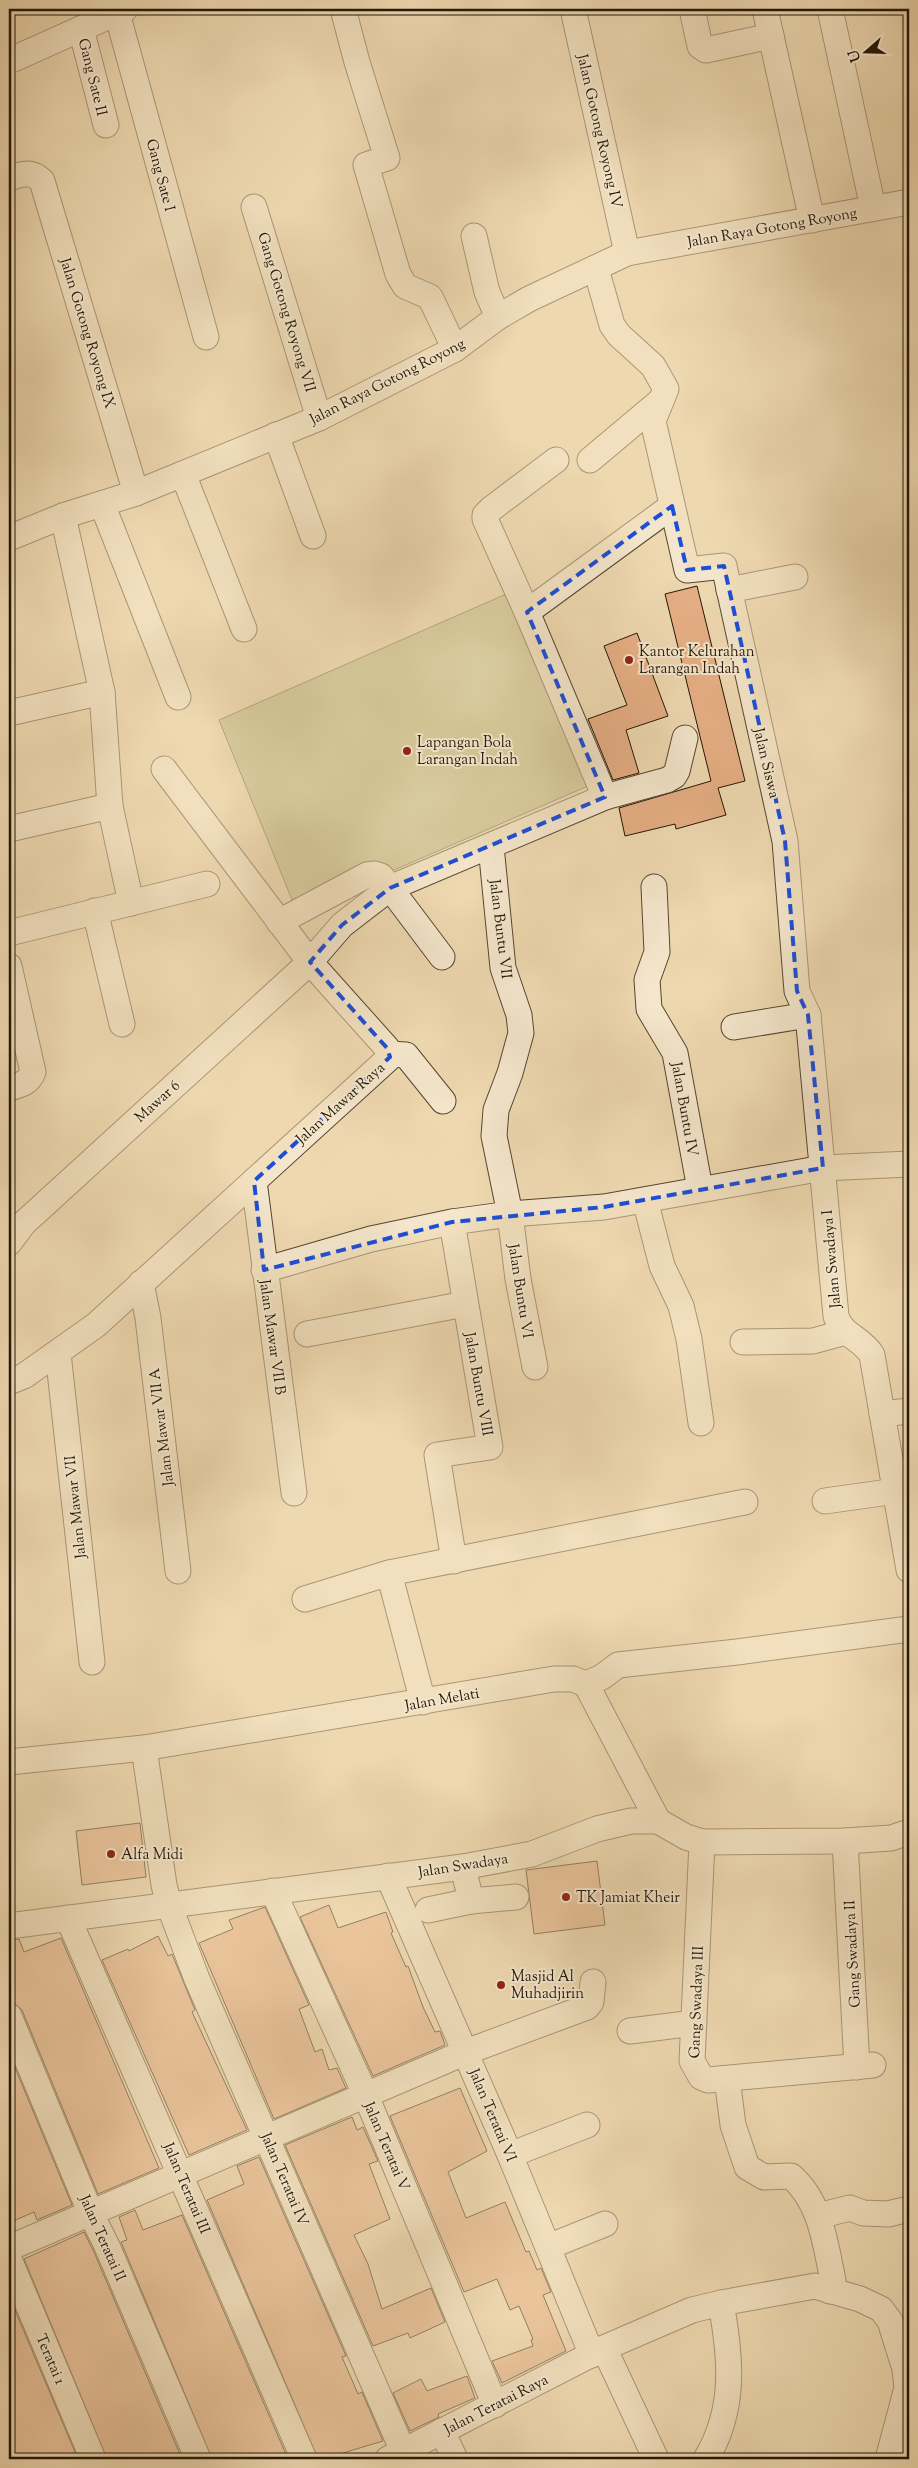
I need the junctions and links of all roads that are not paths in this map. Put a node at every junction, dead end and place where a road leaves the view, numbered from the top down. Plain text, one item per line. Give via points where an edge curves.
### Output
1 (572, 9) edge
2 (692, 9) edge
3 (764, 9) edge
4 (830, 9) edge
5 (121, 11) edge
6 (345, 17) edge
7 (81, 29) junction
8 (772, 36) junction
9 (9, 61) edge
10 (106, 125) dead end
11 (9, 178) edge
12 (909, 202) edge
13 (254, 206) dead end
14 (873, 208) junction
15 (812, 220) junction
16 (474, 236) dead end
17 (627, 253) junction
18 (596, 269) junction
19 (498, 317) junction
20 (206, 337) dead end
21 (455, 349) junction
22 (659, 402) junction
23 (319, 418) junction
24 (276, 436) junction
25 (556, 460) dead end
26 (590, 460) dead end
27 (183, 474) junction
28 (136, 493) junction
29 (102, 504) junction
30 (672, 506) junction
31 (63, 516) junction
32 (313, 536) dead end
33 (9, 538) edge
34 (795, 577) dead end
35 (729, 590) junction
36 (527, 612) junction
37 (244, 629) dead end
38 (102, 692) junction
39 (178, 697) dead end
40 (9, 713) edge
41 (686, 738) dead end
42 (164, 769) dead end
43 (605, 797) junction
44 (110, 806) junction
45 (9, 829) edge
46 (491, 846) junction
47 (207, 884) dead end
48 (654, 887) dead end
49 (390, 888) junction
50 (131, 903) junction
51 (95, 912) junction
52 (279, 922) junction
53 (9, 933) edge
54 (442, 957) dead end
55 (310, 962) junction
56 (9, 966) edge
57 (808, 1015) junction
58 (122, 1024) dead end
59 (734, 1028) dead end
60 (389, 1054) junction
61 (9, 1088) edge
62 (443, 1101) dead end
63 (909, 1164) edge
64 (824, 1168) junction
65 (254, 1181) junction
66 (700, 1190) junction
67 (644, 1200) junction
68 (510, 1214) junction
69 (452, 1222) junction
70 (9, 1243) edge
71 (264, 1270) junction
72 (141, 1283) junction
73 (465, 1304) junction
74 (846, 1332) junction
75 (307, 1334) dead end
76 (744, 1342) dead end
77 (58, 1353) junction
78 (535, 1367) dead end
79 (9, 1382) edge
80 (909, 1411) edge
81 (882, 1414) junction
82 (701, 1423) dead end
83 (896, 1490) junction
84 (294, 1493) dead end
85 (825, 1501) dead end
86 (745, 1502) dead end
87 (454, 1560) junction
88 (909, 1566) edge
89 (178, 1571) dead end
90 (389, 1573) junction
91 (305, 1599) dead end
92 (909, 1629) edge
93 (92, 1662) dead end
94 (586, 1684) junction
95 (423, 1702) junction
96 (144, 1748) junction
97 (9, 1762) edge
98 (658, 1822) junction
99 (909, 1832) edge
100 (846, 1841) junction
101 (702, 1842) junction
102 (463, 1866) junction
103 (388, 1876) junction
104 (273, 1891) junction
105 (516, 1896) dead end
106 (471, 1901) junction
107 (169, 1905) junction
108 (428, 1910) dead end
109 (68, 1918) junction
110 (9, 1926) edge
111 (592, 1982) dead end
112 (9, 2016) edge
113 (694, 2023) junction
114 (630, 2032) dead end
115 (466, 2052) junction
116 (865, 2066) joint
117 (727, 2079) junction
118 (366, 2096) junction
119 (587, 2125) dead end
120 (267, 2138) junction
121 (510, 2155) junction
122 (181, 2175) junction
123 (909, 2209) edge
124 (91, 2214) junction
125 (818, 2216) junction
126 (605, 2224) dead end
127 (548, 2247) junction
128 (9, 2248) edge
129 (9, 2259) edge
130 (830, 2291) junction
131 (721, 2303) junction
132 (598, 2352) junction
133 (494, 2405) junction
134 (442, 2431) junction
135 (902, 2432) edge
136 (396, 2455) edge
137 (93, 2459) edge
138 (198, 2459) edge
139 (304, 2459) edge
140 (455, 2459) edge
141 (656, 2459) edge
142 (706, 2459) edge
143 (888, 2459) edge

1 - 17 street, Jalan Gotong Royong IV
2 - 8 street via 700,46 706,50
3 - 8 street
4 - 14 street
5 - 7 street
5 - 20 street, Gang Sate I
6 - 21 street via 386,158 366,165 398,274 405,286 430,297
7 - 9 street
7 - 10 street, Gang Sate II
8 - 15 street
11 - 28 street, Jalan Gotong Royong IX via 28,172 42,181
12 - 14 street, Jalan Raya Gotong Royong
13 - 23 street, Gang Gotong Royong VII
14 - 15 street, Jalan Raya Gotong Royong
15 - 17 street, Jalan Raya Gotong Royong
16 - 19 street via 487,292
17 - 18 street, Jalan Raya Gotong Royong
18 - 19 street, Jalan Raya Gotong Royong via 529,298
18 - 22 street, Jalan Siswa via 615,330 653,366 666,389
19 - 21 street, Jalan Raya Gotong Royong
21 - 23 street, Jalan Raya Gotong Royong
22 - 26 street
22 - 30 street, Jalan Siswa via 653,421
23 - 24 street, Jalan Raya Gotong Royong
24 - 27 street, Jalan Raya Gotong Royong
24 - 32 street
25 - 36 street via 486,515
27 - 28 street, Jalan Raya Gotong Royong
27 - 37 street
28 - 29 street, Jalan Raya Gotong Royong
29 - 31 street, Jalan Raya Gotong Royong
29 - 39 street
30 - 35 street, Jalan Siswa via 687,570 724,566
30 - 36 street
31 - 33 street, Jalan Raya Gotong Royong
31 - 38 street
34 - 35 street
35 - 57 street, Jalan Siswa via 785,841 797,991
36 - 43 street
38 - 40 street
38 - 44 street
41 - 43 street, Mawar 6 via 674,776
42 - 52 street, Jalan Mawar Raya
43 - 46 street, Mawar 6
44 - 45 street
44 - 50 street
46 - 49 street, Mawar 6
46 - 68 street, Jalan Buntu VII via 503,968 519,1015 521,1033 496,1110 494,1136
47 - 50 street
48 - 66 street, Jalan Buntu IV via 657,952 647,980 649,1009 676,1053
49 - 52 street via 381,876 367,875
49 - 54 street
49 - 55 street, Mawar 6 via 342,925
50 - 51 street
51 - 53 street
51 - 58 street
52 - 55 street, Jalan Mawar Raya
55 - 60 street, Jalan Mawar Raya
55 - 70 street, Mawar 6 via 24,1223
56 - 61 street via 33,1072 26,1082
57 - 59 street
57 - 64 street, Jalan Siswa
60 - 62 street via 406,1055
60 - 65 street, Jalan Mawar Raya via 388,1059
63 - 64 street
64 - 66 street
64 - 74 street, Jalan Swadaya I via 836,1316 841,1329
65 - 71 street, Jalan Mawar VII B
65 - 72 street, Jalan Mawar Raya
66 - 67 street
67 - 68 street via 604,1207
67 - 82 street via 662,1266 681,1306
68 - 69 street
68 - 78 street, Jalan Buntu VI via 518,1280
69 - 71 street via 371,1239
69 - 73 street, Jalan Buntu VIII
71 - 84 street, Jalan Mawar VII B
72 - 77 street, Jalan Mawar Raya via 96,1325
72 - 89 street, Jalan Mawar VII A
73 - 75 street
73 - 87 street, Jalan Buntu VIII via 490,1447 437,1455
74 - 76 street via 813,1341
74 - 81 street, Jalan Swadaya I via 868,1348 872,1355
77 - 79 street, Jalan Mawar Raya
77 - 93 street, Jalan Mawar VII
80 - 81 street
81 - 83 street, Jalan Swadaya I
83 - 85 street
83 - 88 street, Jalan Swadaya I
86 - 87 street
87 - 90 street
90 - 91 street
90 - 95 street
92 - 94 street via 618,1665
94 - 95 street, Jalan Melati via 573,1678 554,1679
94 - 98 street
95 - 96 street, Jalan Melati
96 - 97 street, Jalan Melati
96 - 107 street
98 - 101 street, Jalan Swadaya
98 - 102 street, Jalan Swadaya via 622,1823 597,1828 532,1854
99 - 100 street, Jalan Swadaya via 891,1838
100 - 101 street, Jalan Swadaya
100 - 116 street, Gang Swadaya II
101 - 113 street, Gang Swadaya III
102 - 103 street, Jalan Swadaya
102 - 106 street
103 - 104 street, Jalan Swadaya
103 - 115 street, Jalan Teratai VI
104 - 107 street, Jalan Swadaya
104 - 118 street, Jalan Teratai V
105 - 106 street
106 - 108 street
107 - 109 street, Jalan Swadaya
107 - 120 street, Jalan Teratai IV via 197,1979
109 - 110 street, Jalan Swadaya
109 - 122 street, Jalan Teratai III
111 - 115 street via 591,2002 587,2007
112 - 124 street, Jalan Teratai II
113 - 114 street
113 - 117 street, Gang Swadaya III via 692,2061 696,2070 708,2080
115 - 118 street
115 - 121 street, Jalan Teratai VI
116 - 117 street, Gang Swadaya III
117 - 125 street via 733,2125 747,2167 764,2177 791,2176 804,2187
118 - 120 street
118 - 133 street, Jalan Teratai V
119 - 121 street
120 - 122 street
120 - 136 street, Jalan Teratai IV
121 - 127 street, Jalan Teratai VI
122 - 124 street
122 - 139 street, Jalan Teratai III
123 - 125 street via 888,2214 864,2213 850,2208
124 - 128 street
124 - 138 street, Jalan Teratai II
125 - 130 street via 833,2280
126 - 127 street
127 - 132 street, Jalan Teratai VI
129 - 137 street, Teratai 1
130 - 131 street, Jalan Teratai Raya via 815,2286
130 - 135 street, Jalan Teratai Raya via 881,2309 890,2321 905,2369 907,2388
131 - 132 street, Jalan Teratai Raya via 692,2310
131 - 142 street via 730,2389 726,2410
132 - 133 street, Jalan Teratai Raya
132 - 141 street, Jalan Teratai VI
133 - 134 street, Jalan Teratai Raya
134 - 136 street, Jalan Teratai Raya
134 - 140 street
135 - 143 street

